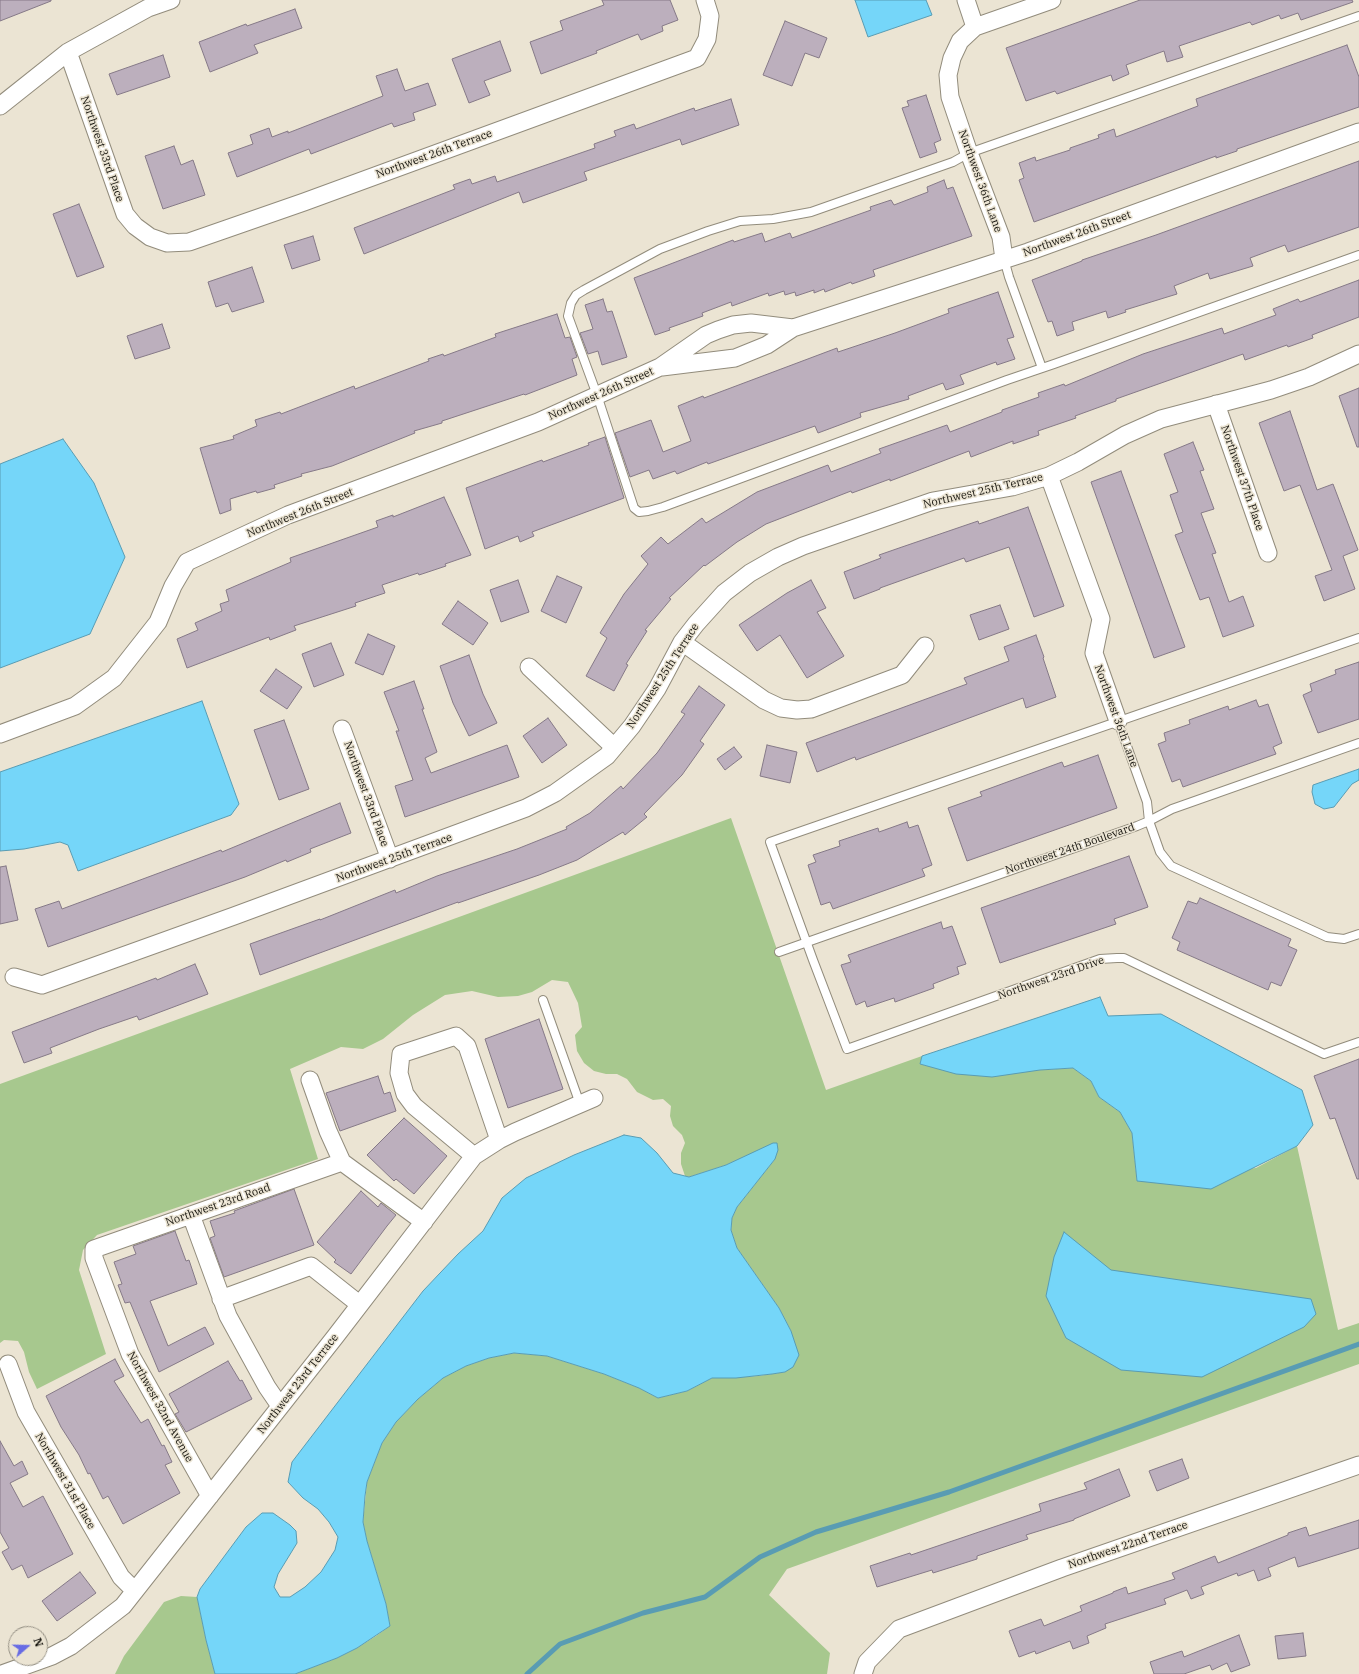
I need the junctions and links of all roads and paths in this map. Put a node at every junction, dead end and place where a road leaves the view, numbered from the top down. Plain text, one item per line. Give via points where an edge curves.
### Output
1 (170, 0) edge
2 (704, 0) edge
3 (966, 0) edge
4 (1052, 0) edge
5 (1359, 16) edge
6 (975, 27) junction
7 (68, 52) junction
8 (0, 106) edge
9 (1359, 132) edge
10 (969, 152) junction
11 (150, 237) joint
12 (1359, 255) edge
13 (1004, 259) junction
14 (793, 328) junction
15 (1359, 354) edge
16 (660, 367) junction
17 (1042, 368) junction
18 (597, 395) junction
19 (1216, 404) junction
20 (1049, 476) junction
21 (1268, 553) dead end
22 (1359, 638) edge
23 (682, 642) junction
24 (925, 646) dead end
25 (529, 667) dead end
26 (1118, 721) junction
27 (342, 729) dead end
28 (0, 734) edge
29 (1359, 743) edge
30 (614, 747) junction
31 (1149, 821) junction
32 (390, 859) junction
33 (1359, 934) edge
34 (806, 942) junction
35 (779, 952) dead end
36 (14, 977) dead end
37 (543, 1000) dead end
38 (1359, 1042) edge
39 (310, 1080) dead end
40 (587, 1101) joint
41 (499, 1140) junction
42 (474, 1156) junction
43 (342, 1162) junction
44 (191, 1215) junction
45 (424, 1222) junction
46 (94, 1249) joint
47 (221, 1299) junction
48 (359, 1304) junction
49 (8, 1364) dead end
50 (280, 1406) junction
51 (1359, 1465) edge
52 (210, 1496) junction
53 (135, 1591) junction
54 (2, 1674) edge
55 (863, 1674) edge

1 - 7 street via 148,8
2 - 11 street, Northwest 26th Terrace via 710,16 707,39 697,58 189,242 167,242
3 - 6 street
4 - 6 street
5 - 10 lane
6 - 10 street, Northwest 36th Lane via 960,40 948,75 950,97
7 - 8 street
7 - 11 street, Northwest 33rd Place via 125,214 135,226
9 - 13 street, Northwest 26th Street
10 - 13 street, Northwest 36th Lane via 1001,236
10 - 18 lane via 953,162 811,212 773,219 740,221 708,230 660,249 576,295 568,316
12 - 17 lane
13 - 14 street, Northwest 26th Street
13 - 17 lane, Northwest 36th Lane
14 - 16 street, Northwest 26th Street via 767,345 735,358
14 - 16 street, Northwest 26th Street via 751,323 733,325 706,335
15 - 19 street, Northwest 25th Terrace via 1271,390
16 - 18 street, Northwest 26th Street
17 - 18 lane via 664,507 639,512 634,508
18 - 28 street, Northwest 26th Street via 538,422 288,515 187,562 173,586 158,622 114,678 75,706
19 - 20 street, Northwest 25th Terrace via 1161,419 1125,435
19 - 21 street, Northwest 37th Place
20 - 23 street, Northwest 25th Terrace via 1012,487 933,502 803,546 778,557 750,573 724,593
20 - 26 street, Northwest 36th Lane via 1101,619 1094,653
22 - 26 lane
23 - 24 street via 764,700 781,708 797,710 811,709 902,675
23 - 30 street, Northwest 25th Terrace via 657,689
25 - 30 street
26 - 31 lane, Northwest 36th Lane via 1147,802
26 - 34 lane via 770,842
27 - 32 street, Northwest 33rd Place
29 - 31 lane, Northwest 24th Boulevard via 1172,809
30 - 32 street, Northwest 25th Terrace via 607,756 581,776 526,808
31 - 33 lane via 1160,852 1171,866 1327,937 1344,939
31 - 34 lane, Northwest 24th Boulevard
32 - 36 street, Northwest 25th Terrace via 42,985
34 - 35 lane, Northwest 24th Boulevard
34 - 38 lane, Northwest 23rd Drive via 847,1049 1100,959 1117,958 1124,958 1324,1054
37 - 40 lane
39 - 43 street
40 - 41 street, Northwest 23rd Terrace
41 - 42 street, Northwest 23rd Terrace
41 - 42 street via 467,1046 456,1036 401,1054 399,1073 405,1094 414,1106
42 - 45 street, Northwest 23rd Terrace
43 - 44 street, Northwest 23rd Road
43 - 45 street
44 - 46 street, Northwest 23rd Road
44 - 47 street
45 - 48 street, Northwest 23rd Terrace
46 - 52 street, Northwest 32nd Avenue via 94,1258 130,1354
47 - 48 street via 311,1266
47 - 50 street via 247,1351
48 - 50 street, Northwest 23rd Terrace
49 - 53 street, Northwest 31st Place via 26,1412 119,1574
50 - 52 street, Northwest 23rd Terrace
51 - 55 street, Northwest 22nd Terrace via 1062,1568 899,1629 867,1662
52 - 53 street, Northwest 23rd Terrace
53 - 54 street, Northwest 23rd Terrace via 123,1606 71,1646 52,1656

